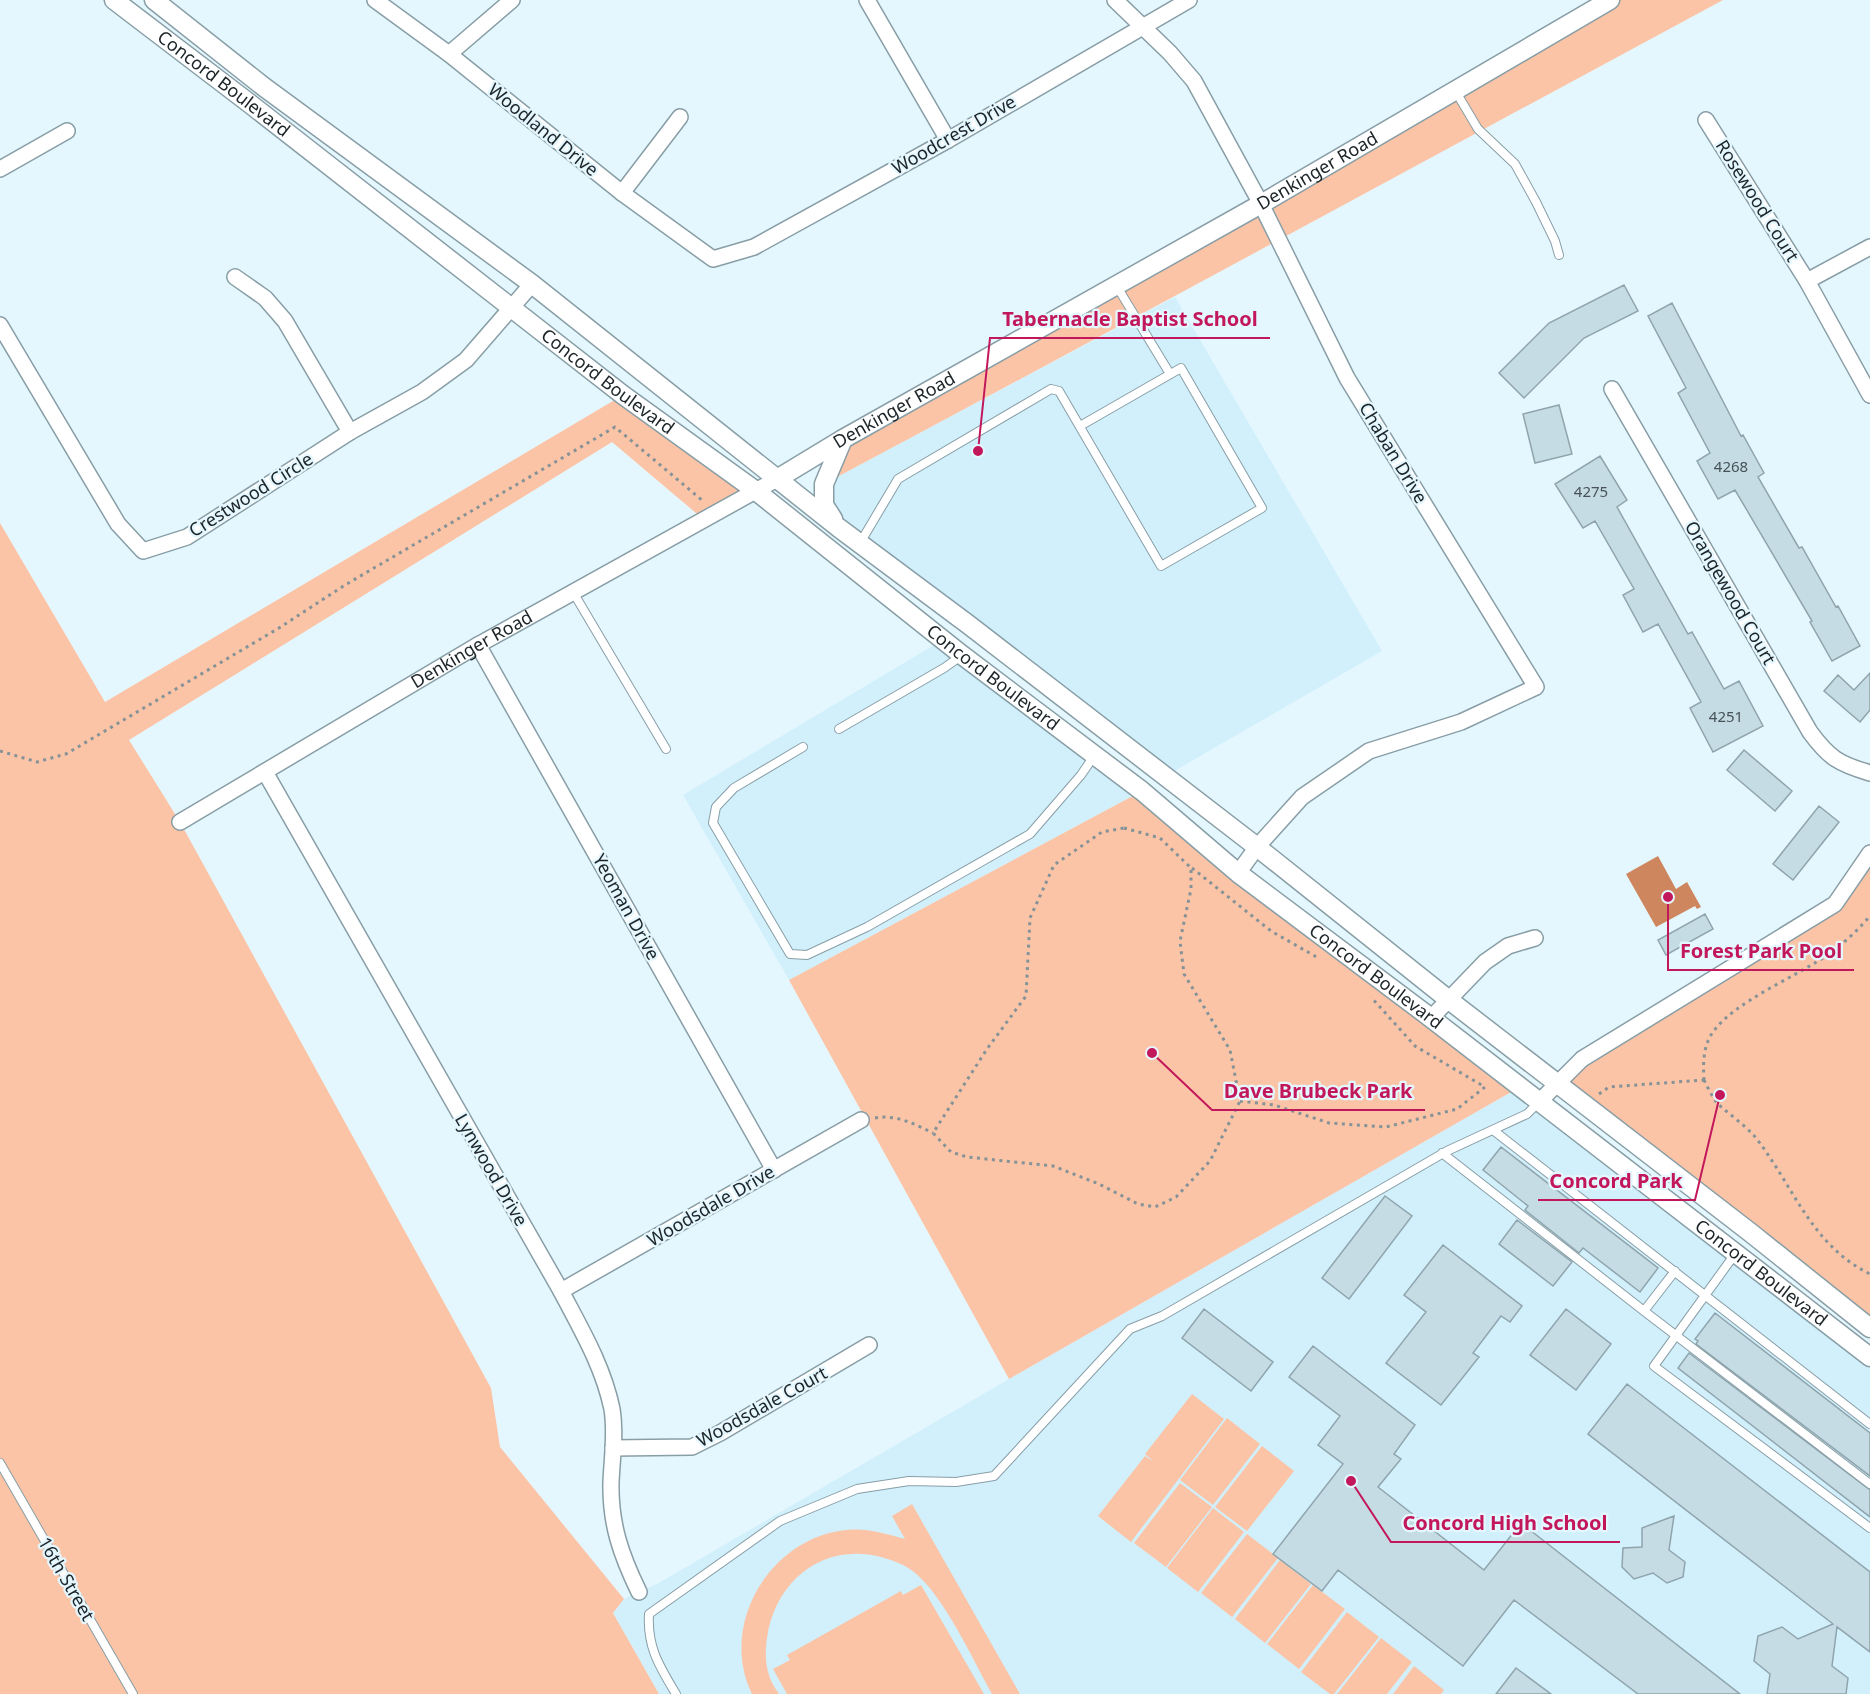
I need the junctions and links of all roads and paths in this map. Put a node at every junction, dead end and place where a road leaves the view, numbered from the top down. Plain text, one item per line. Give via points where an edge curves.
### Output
1 (114, 0) edge
2 (154, 0) edge
3 (375, 0) edge
4 (512, 0) edge
5 (867, 0) edge
6 (1115, 0) edge
7 (1189, 0) edge
8 (1610, 0) edge
9 (1142, 27) junction
10 (448, 54) junction
11 (1455, 90) junction
12 (681, 117) dead end
13 (1706, 120) dead end
14 (67, 131) dead end
15 (948, 140) junction
16 (0, 169) edge
17 (621, 193) junction
18 (1261, 204) junction
19 (1870, 247) edge
20 (1559, 255) dead end
21 (713, 259) joint
22 (235, 277) dead end
23 (1807, 281) junction
24 (532, 284) junction
25 (1116, 285) junction
26 (511, 309) junction
27 (0, 325) edge
28 (1170, 374) junction
29 (1612, 389) dead end
30 (1870, 395) edge
31 (1080, 426) junction
32 (350, 432) junction
33 (843, 439) junction
34 (777, 478) junction
35 (756, 491) junction
36 (716, 512) junction
37 (839, 528) junction
38 (860, 543) junction
39 (573, 592) junction
40 (478, 645) junction
41 (962, 655) junction
42 (839, 729) dead end
43 (802, 747) dead end
44 (666, 750) dead end
45 (0, 752) edge
46 (1095, 755) junction
47 (264, 772) junction
48 (1870, 773) edge
49 (180, 822) dead end
50 (1257, 847) junction
51 (1870, 853) edge
52 (1191, 868) junction
53 (1238, 873) junction
54 (1870, 916) edge
55 (1535, 938) dead end
56 (1322, 960) dead end
57 (1366, 991) dead end
58 (1449, 1000) junction
59 (1431, 1018) junction
60 (1704, 1080) junction
61 (1557, 1084) junction
62 (1240, 1101) junction
63 (1539, 1102) junction
64 (1585, 1105) junction
65 (861, 1120) joint
66 (1493, 1130) junction
67 (933, 1133) junction
68 (1442, 1153) junction
69 (774, 1170) junction
70 (1736, 1253) junction
71 (1675, 1270) junction
72 (1870, 1274) edge
73 (561, 1291) junction
74 (1706, 1295) junction
75 (1644, 1311) junction
76 (1870, 1328) edge
77 (1676, 1335) junction
78 (1870, 1342) edge
79 (869, 1345) dead end
80 (1870, 1357) edge
81 (1870, 1424) edge
82 (613, 1448) junction
83 (0, 1463) edge
84 (1870, 1484) edge
85 (1870, 1528) edge
86 (639, 1592) dead end
87 (133, 1694) edge
88 (676, 1694) edge

1 - 26 street, Concord Boulevard
2 - 24 street, Concord Boulevard via 264,87
3 - 10 street, Woodland Drive
4 - 10 street
5 - 15 street
6 - 9 street, Chaban Drive
7 - 9 street, Woodcrest Drive
8 - 11 street, Denkinger Road
9 - 15 street, Woodcrest Drive
9 - 18 street, Chaban Drive via 1194,81
10 - 17 street, Woodland Drive
11 - 18 street, Denkinger Road
11 - 20 lane via 1478,129 1515,165
12 - 17 street
13 - 23 street, Rosewood Court
14 - 16 street
15 - 21 street, Woodcrest Drive via 754,247
17 - 21 street, Woodland Drive
18 - 25 street, Denkinger Road
18 - 50 street, Chaban Drive via 1347,378 1536,687 1461,722 1369,751 1302,797
19 - 23 street
22 - 32 street via 265,298 285,321
23 - 30 street, Rosewood Court
24 - 26 street, Crestwood Circle
24 - 34 street, Concord Boulevard
25 - 28 lane
25 - 33 street, Denkinger Road
26 - 32 street, Crestwood Circle via 466,360 422,392
26 - 35 street, Concord Boulevard
27 - 32 street, Crestwood Circle via 118,524 143,551 187,537
28 - 31 lane
28 - 31 lane via 1181,368 1262,508 1161,566
29 - 48 street, Orangewood Court via 1810,732 1825,752
31 - 38 lane via 1059,391 1051,389 898,479
33 - 34 street, Denkinger Road
33 - 37 street via 824,484 824,505
34 - 35 street, Denkinger Road
34 - 37 street, Concord Boulevard
35 - 36 street, Denkinger Road
35 - 41 street, Concord Boulevard
36 - 39 street, Denkinger Road
36 - 45 path via 615,427 66,754 37,762
37 - 38 street, Concord Boulevard
38 - 50 street, Concord Boulevard
39 - 40 street, Denkinger Road
39 - 44 lane
40 - 47 street, Denkinger Road
40 - 69 street, Yeoman Drive
41 - 42 lane
41 - 46 street, Concord Boulevard
43 - 46 lane via 734,788 716,807 713,823 790,954 807,956 867,927 1030,834
46 - 53 street, Concord Boulevard
47 - 49 street, Denkinger Road
47 - 73 street, Lynwood Drive
50 - 53 street
50 - 58 street, Concord Boulevard
51 - 61 street via 1835,904 1582,1059
52 - 56 path via 1271,931
52 - 62 path via 1191,889 1180,941 1184,974 1230,1050
52 - 67 path via 1160,838 1124,828 1102,832 1054,865 1030,918 1026,996
53 - 59 street, Concord Boulevard
54 - 60 path via 1833,951 1724,1020 1711,1036 1703,1060
55 - 58 street via 1508,946 1485,962
57 - 62 path via 1415,1046 1485,1087 1456,1109 1386,1127 1329,1123 1274,1104
58 - 59 street
58 - 61 street, Concord Boulevard
59 - 63 street, Concord Boulevard
60 - 64 path via 1609,1087
60 - 72 path via 1716,1101 1755,1137 1808,1220 1832,1248
61 - 63 street
61 - 64 street, Concord Boulevard
62 - 67 path via 1210,1161 1176,1197 1155,1207 1138,1204 1053,1167 951,1152
63 - 66 lane via 1527,1114
63 - 70 street, Concord Boulevard
64 - 76 street, Concord Boulevard
65 - 67 path via 885,1116
65 - 69 street, Woodsdale Drive
66 - 68 lane
66 - 71 lane
68 - 75 lane
68 - 88 lane via 1162,1316 1130,1329 994,1476 956,1482 909,1481 857,1489 780,1521 649,1614 648,1628 656,1660
69 - 73 street, Woodsdale Drive
70 - 74 lane
70 - 78 street via 1758,1255
70 - 80 street, Concord Boulevard
71 - 74 lane
71 - 75 lane
73 - 82 street, Lynwood Drive via 602,1370 612,1411
74 - 77 lane
74 - 81 lane
75 - 77 lane
77 - 84 lane
77 - 85 lane via 1654,1366
79 - 82 street, Woodsdale Court via 692,1447
82 - 86 street, Lynwood Drive via 614,1523 622,1557
83 - 87 lane, 16th Street

